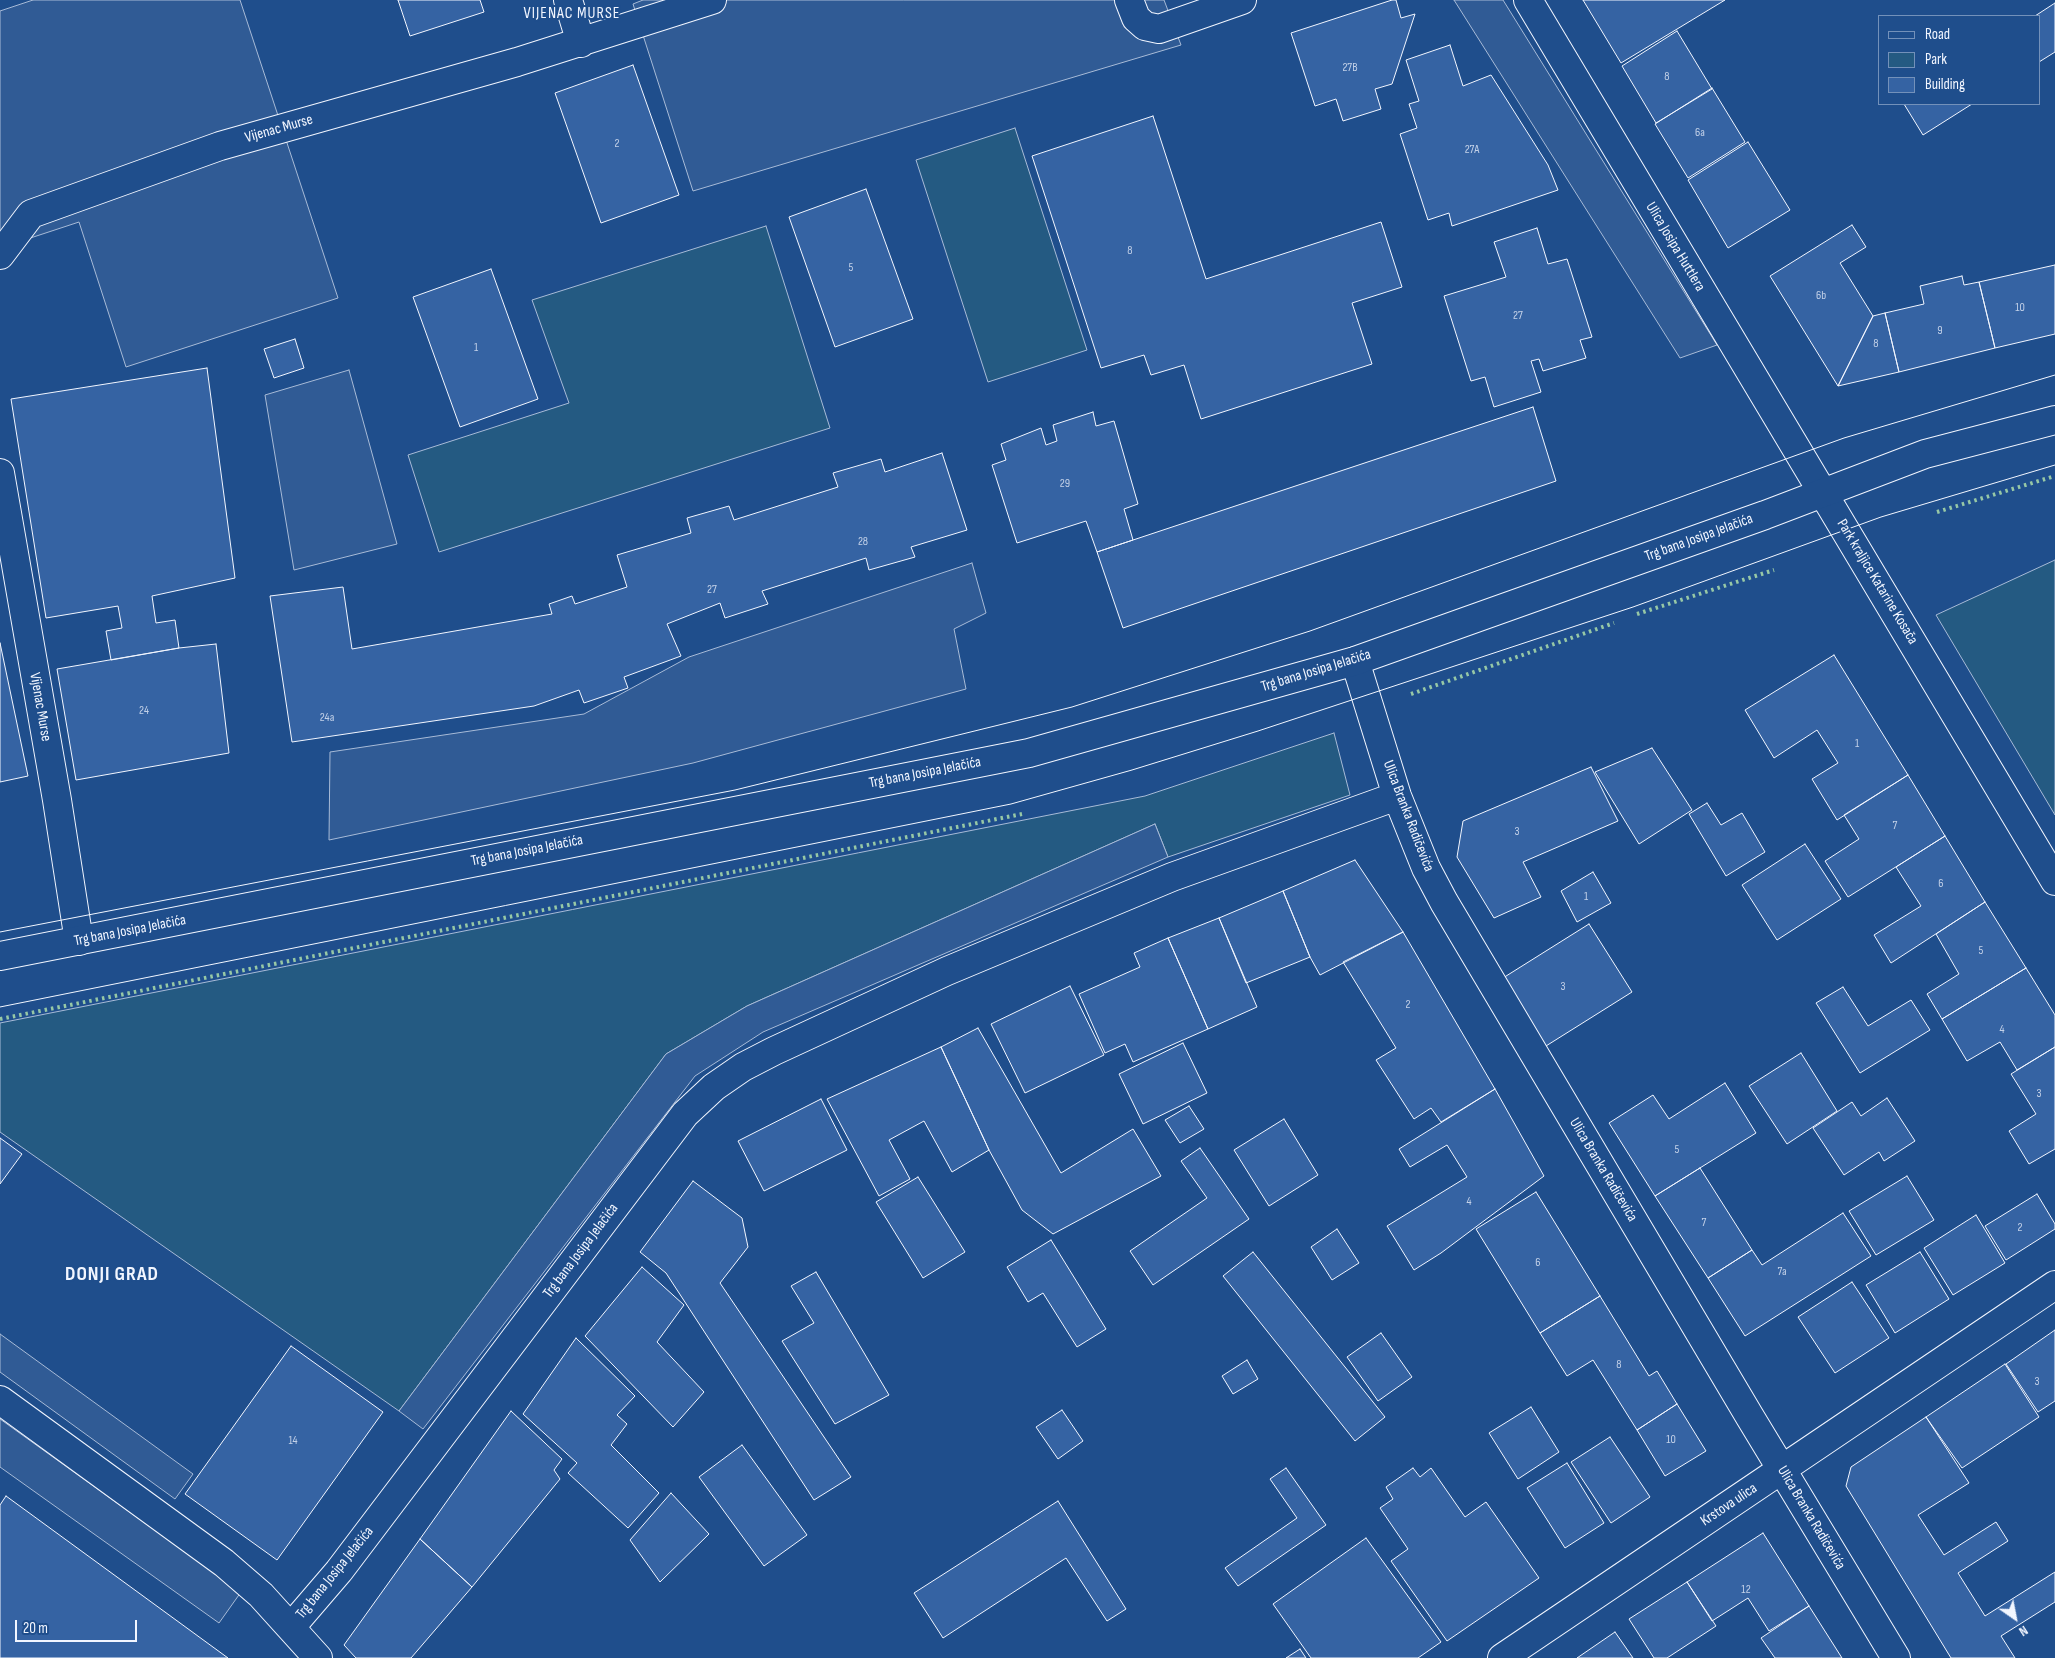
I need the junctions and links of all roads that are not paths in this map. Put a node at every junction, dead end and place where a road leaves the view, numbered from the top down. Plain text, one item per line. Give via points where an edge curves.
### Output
1 (568, 0) edge
2 (712, 0) edge
3 (1130, 0) edge
4 (1242, 0) edge
5 (1528, 0) edge
6 (581, 43) junction
7 (0, 255) edge
8 (2055, 420) edge
9 (0, 474) edge
10 (1823, 493) junction
11 (1355, 661) junction
12 (1397, 796) junction
13 (2055, 881) edge
14 (79, 941) junction
15 (0, 956) edge
16 (2055, 1285) edge
17 (0, 1400) edge
18 (1782, 1469) junction
19 (291, 1628) junction
20 (319, 1657) edge
21 (1502, 1658) edge
22 (1896, 1658) edge

1 - 6 street
2 - 6 street, Vijenac Murse
3 - 4 street via 1136,18 1145,26 1159,29
5 - 10 street, Ulica Josipa Huttlera
6 - 7 street, Vijenac Murse via 220,146 32,214
8 - 10 street via 1934,452
9 - 14 street, Vijenac Murse
10 - 11 street, Trg bana Josipa Jelačića
10 - 13 street, Park kraljice Katarine Kosača
11 - 12 street, Ulica Branka Radičevića
11 - 14 street, Trg bana Josipa Jelačića via 1028,753
12 - 18 street, Ulica Branka Radičevića via 1426,868 1444,902
12 - 19 street, Trg bana Josipa Jelačića via 1172,877 947,971 781,1048 743,1067 714,1087 685,1114 339,1571
14 - 15 street, Trg bana Josipa Jelačića
16 - 18 street, Krstova ulica
17 - 19 street, Trg bana Josipa Jelačića via 224,1563 261,1595
18 - 21 street, Krstova ulica
18 - 22 street, Ulica Branka Radičevića
19 - 20 street, Trg bana Josipa Jelačića

